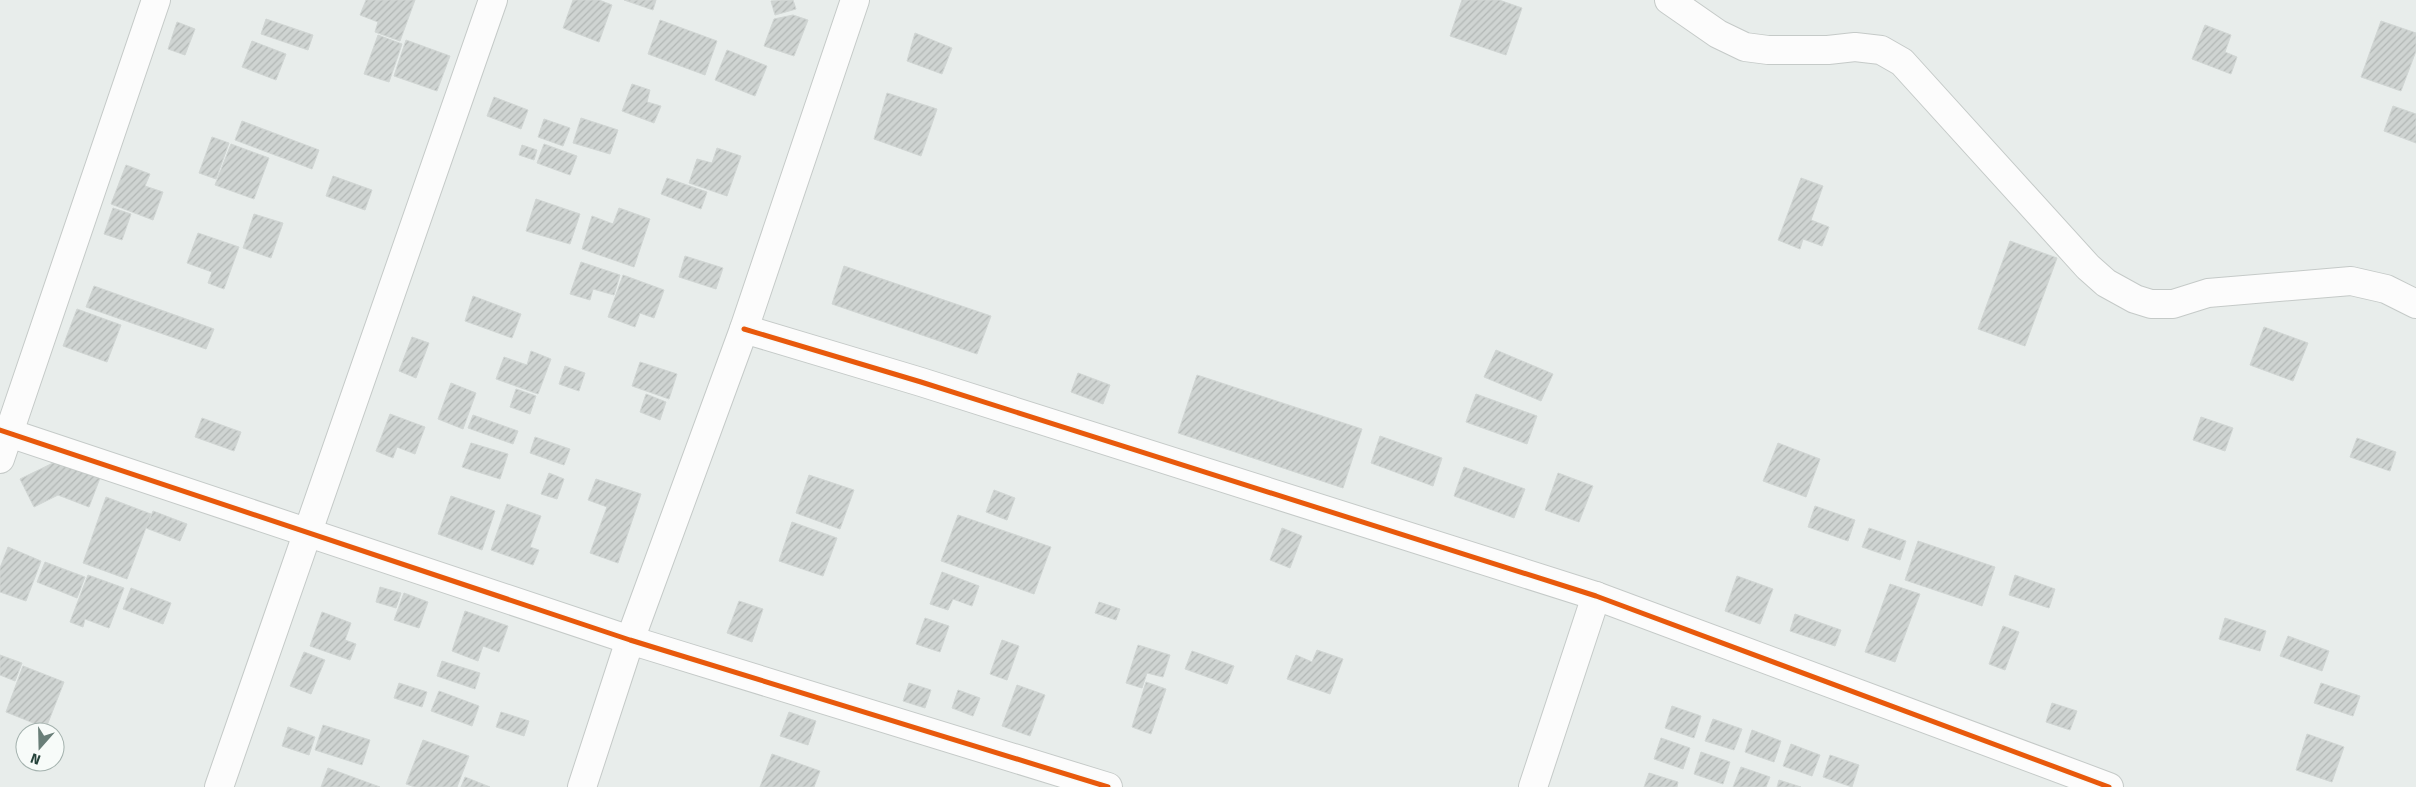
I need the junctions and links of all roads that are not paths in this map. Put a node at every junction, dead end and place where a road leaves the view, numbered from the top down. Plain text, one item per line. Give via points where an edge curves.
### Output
1 (156, 0) edge
2 (493, 0) edge
3 (854, 0) edge
4 (1669, 0) edge
5 (2416, 304) edge
6 (744, 329) junction
7 (4, 431) edge
8 (0, 458) edge
9 (308, 533) junction
10 (1596, 596) junction
11 (630, 640) junction
12 (219, 787) edge
13 (582, 787) edge
14 (1108, 787) edge
15 (1533, 787) edge
16 (2109, 787) edge

1 - 7 street
2 - 9 street
3 - 6 street
4 - 5 street via 1718,34 1745,46 1768,50 1855,47 1881,50 1902,62 2088,267 2135,299 2150,304 2173,304 2208,294 2351,280 2386,289
6 - 10 street
6 - 11 street
7 - 8 street
7 - 9 street
9 - 11 street
9 - 12 street
10 - 15 street
10 - 16 street
11 - 13 street
11 - 14 street

